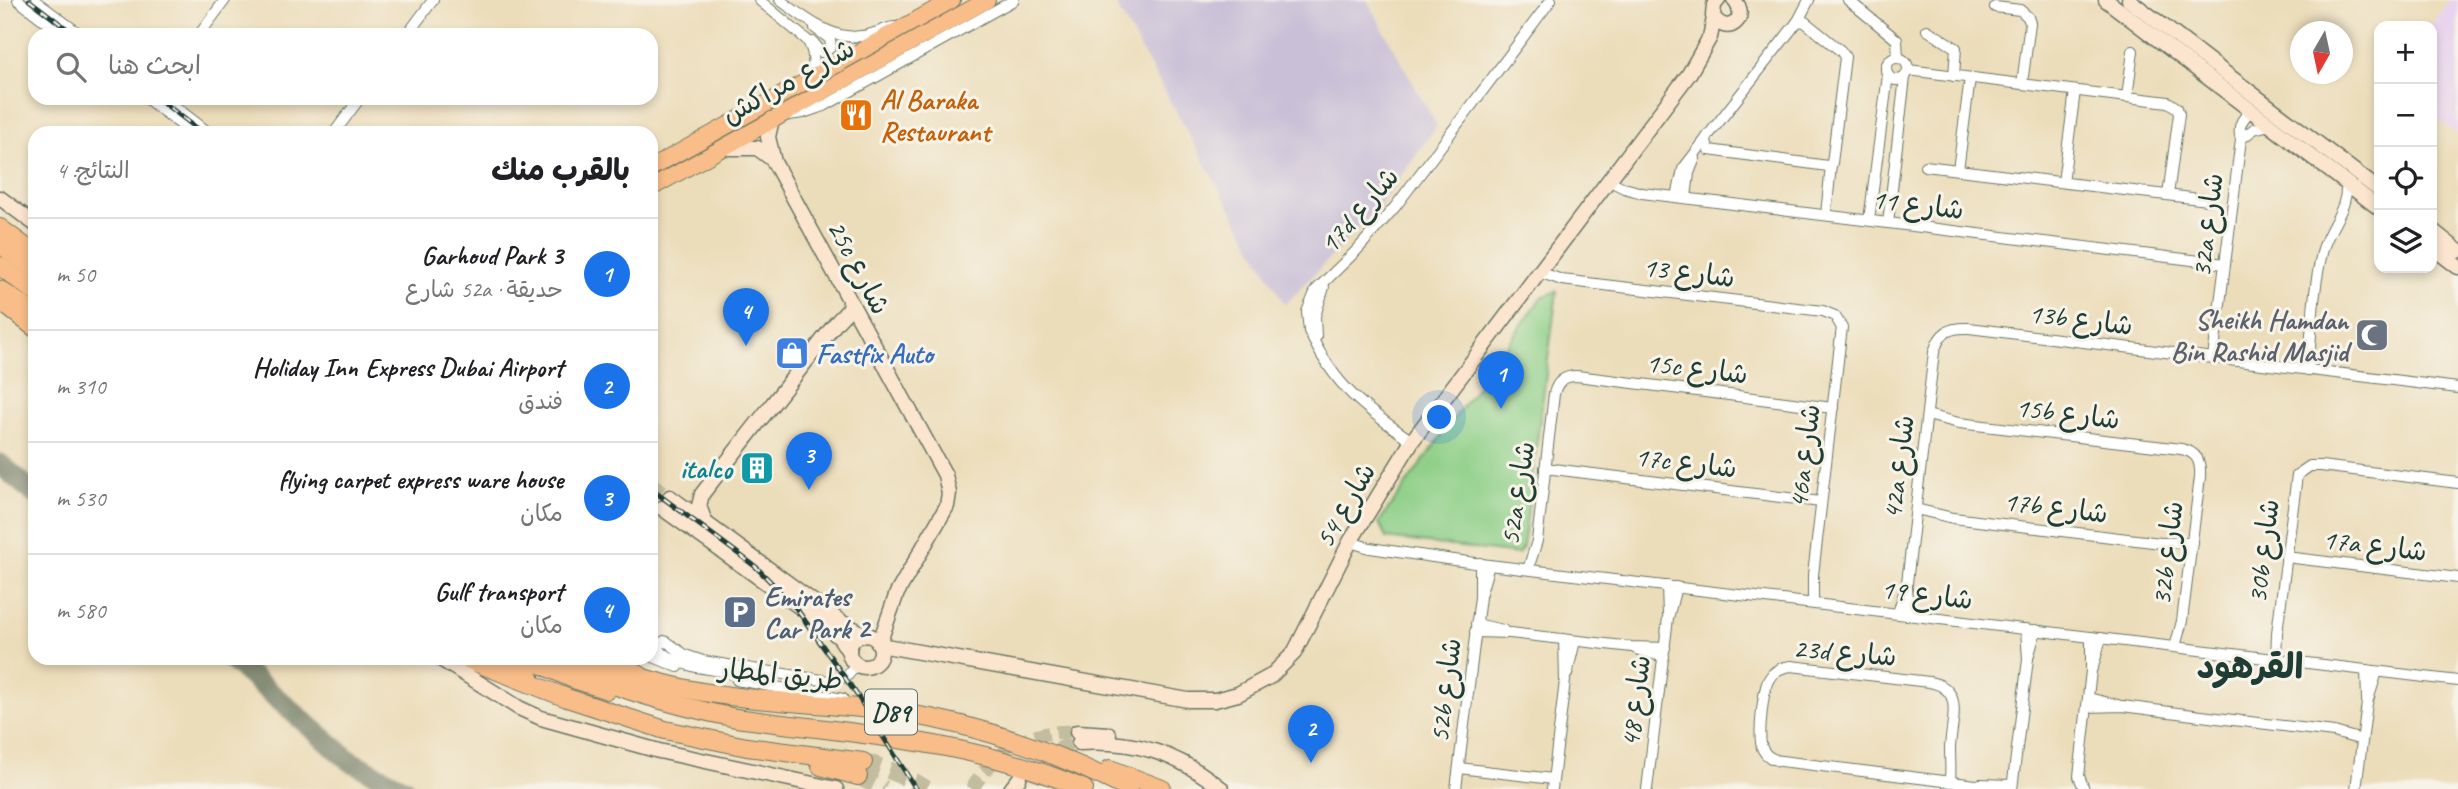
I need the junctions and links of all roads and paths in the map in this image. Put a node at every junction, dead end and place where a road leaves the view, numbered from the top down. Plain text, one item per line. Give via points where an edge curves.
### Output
1 (18, 0) edge
2 (34, 0) edge
3 (225, 0) edge
4 (433, 0) edge
5 (759, 0) edge
6 (780, 0) edge
7 (952, 0) edge
8 (987, 0) edge
9 (1014, 0) edge
10 (1551, 0) edge
11 (1703, 0) edge
12 (1749, 0) edge
13 (1809, 0) edge
14 (1848, 0) edge
15 (2106, 0) edge
16 (2129, 0) edge
17 (1737, 7) edge
18 (1995, 7) dead end
19 (799, 14) junction
20 (1717, 14) edge
21 (1798, 21) junction
22 (790, 25) junction
23 (904, 27) junction
24 (54, 28) edge
25 (72, 28) edge
26 (204, 28) edge
27 (412, 28) edge
28 (1927, 30) dead end
29 (2133, 51) dead end
30 (1898, 58) junction
31 (1906, 74) junction
32 (1888, 75) junction
33 (1954, 76) junction
34 (1970, 78) junction
35 (809, 81) junction
36 (2022, 84) junction
37 (2075, 91) junction
38 (2127, 97) junction
39 (155, 105) edge
40 (173, 105) edge
41 (355, 105) edge
42 (2251, 111) junction
43 (775, 117) junction
44 (2269, 125) junction
45 (183, 126) edge
46 (200, 126) edge
47 (339, 126) edge
48 (2241, 139) junction
49 (1708, 145) junction
50 (722, 148) junction
51 (2331, 153) junction
52 (774, 162) junction
53 (658, 164) edge
54 (1831, 165) junction
55 (1925, 166) dead end
56 (1958, 170) junction
57 (1875, 175) junction
58 (1894, 178) junction
59 (2346, 182) junction
60 (1606, 183) junction
61 (2063, 183) junction
62 (658, 184) edge
63 (2168, 195) junction
64 (1681, 197) junction
65 (2374, 197) edge
66 (0, 198) edge
67 (2374, 198) edge
68 (2208, 200) dead end
69 (2374, 200) edge
70 (2342, 210) junction
71 (0, 214) edge
72 (1826, 215) junction
73 (28, 219) edge
74 (1869, 220) junction
75 (1888, 223) junction
76 (0, 226) edge
77 (2437, 234) edge
78 (28, 235) edge
79 (0, 244) edge
80 (2451, 246) edge
81 (28, 248) edge
82 (2437, 251) edge
83 (2225, 264) junction
84 (28, 265) edge
85 (0, 266) edge
86 (2458, 267) edge
87 (1542, 268) junction
88 (0, 280) edge
89 (28, 287) edge
90 (0, 290) edge
91 (28, 301) edge
92 (0, 302) edge
93 (852, 306) junction
94 (28, 309) edge
95 (1835, 316) joint
96 (28, 324) edge
97 (831, 329) junction
98 (1948, 330) joint
99 (865, 331) junction
100 (2213, 358) junction
101 (2308, 370) junction
102 (1558, 383) joint
103 (2458, 388) edge
104 (1833, 408) junction
105 (1927, 419) junction
106 (1412, 441) junction
107 (2200, 463) joint
108 (1545, 468) junction
109 (2458, 482) edge
110 (1821, 502) junction
111 (1915, 512) junction
112 (705, 522) junction
113 (1353, 537) junction
114 (2191, 547) junction
115 (2286, 557) junction
116 (1485, 564) junction
117 (1533, 569) junction
118 (2458, 578) edge
119 (1672, 586) junction
120 (1809, 603) junction
121 (1904, 614) junction
122 (887, 617) junction
123 (1476, 628) junction
124 (2031, 630) junction
125 (2096, 638) junction
126 (873, 640) junction
127 (1570, 640) junction
128 (2179, 648) junction
129 (918, 653) junction
130 (1664, 653) junction
131 (853, 658) junction
132 (658, 659) edge
133 (2273, 659) junction
134 (450, 665) edge
135 (482, 665) edge
136 (510, 665) edge
137 (540, 665) edge
138 (565, 665) edge
139 (607, 665) edge
140 (627, 665) edge
141 (873, 665) junction
142 (2372, 671) junction
143 (644, 678) junction
144 (741, 681) junction
145 (2458, 681) edge
146 (2088, 703) junction
147 (593, 707) junction
148 (873, 709) junction
149 (710, 713) junction
150 (2363, 735) junction
151 (1078, 737) tunnel mouth
152 (1019, 743) junction
153 (1459, 768) junction
154 (861, 769) tunnel mouth
155 (1946, 781) junction
156 (1553, 784) edge
157 (1976, 785) junction
158 (2012, 787) edge
159 (2083, 788) edge
160 (836, 789) edge
161 (1084, 789) edge
162 (1128, 789) edge
163 (1162, 789) edge
164 (1222, 789) edge
165 (1456, 789) edge
166 (1647, 789) edge
167 (1987, 789) edge
168 (2356, 789) edge

1 - 24 street
2 - 25 street
3 - 26 street
4 - 27 street
5 - 22 street
6 - 19 street
7 - 23 main road, شارع مراكش
8 - 43 main road, شارع مراكش
9 - 43 street via 825,105
10 - 106 street, 17d شارع via 1395,207 1316,290 1307,312 1309,331 1342,386
11 - 20 street
12 - 17 street
13 - 21 street
14 - 30 street via 1898,40
15 - 42 street
16 - 51 street
17 - 20 street, شارع 54 via 1734,24
18 - 36 street via 2020,10 2028,17
19 - 22 street via 830,39 831,47 821,52 807,34
19 - 23 street via 848,37
20 - 60 street, شارع 54 via 1699,65
21 - 49 street
21 - 54 street via 1805,22 1845,58
22 - 35 street via 811,47 814,62
23 - 35 main road, شارع مراكش
28 - 33 street via 1956,48
29 - 38 street
30 - 31 street via 1907,63
30 - 32 street via 1886,65
31 - 32 street via 1894,79
31 - 33 street
31 - 58 street
32 - 57 street
33 - 34 street
34 - 36 street
34 - 56 street
35 - 53 main road, شارع مراكش
36 - 37 street
37 - 38 street
37 - 61 street
38 - 63 street via 2168,102 2177,108
39 - 45 street
40 - 46 street
41 - 47 street
42 - 44 street
42 - 48 street, 32a شارع via 2240,125
42 - 51 street via 2266,113 2317,150
43 - 50 main road, شارع مراكش
43 - 52 street, 25c شارع via 768,137
44 - 48 street, 32a شارع
44 - 59 street
48 - 83 street, 32a شارع
49 - 54 street
49 - 64 street via 1695,159
50 - 52 street via 757,148
50 - 62 main road, شارع مراكش
51 - 65 street
52 - 93 street, 25c شارع
54 - 72 street
55 - 56 street
56 - 61 street
57 - 58 street via 1885,183
57 - 74 street
58 - 75 street
59 - 67 street
59 - 70 street
60 - 64 street, شارع 11 via 1626,193
60 - 87 street, شارع 54
61 - 63 street
63 - 68 street
64 - 72 street, شارع 11
66 - 73 street
69 - 70 street
70 - 101 street via 2320,261
71 - 78 main road
72 - 74 street, شارع 11
74 - 75 street, شارع 11
75 - 83 street, شارع 11
76 - 81 main road
77 - 80 street
79 - 84 highway
82 - 86 street
83 - 100 street, 32a شارع
85 - 89 highway
87 - 95 street, شارع 13 via 1553,279
87 - 106 street, شارع 54
88 - 91 highway
90 - 94 highway
92 - 96 main road
93 - 97 street
93 - 99 street, 25c شارع
95 - 104 street, 46a شارع via 1842,328
97 - 99 street via 848,326
97 - 112 street via 702,494 699,506
98 - 100 street, 13b شارع via 1969,328
98 - 105 street, 42a شارع via 1934,352
99 - 122 street, 25c شارع via 949,487 947,506
100 - 101 street, 13b شارع
101 - 103 street, 13b شارع
102 - 104 street, 15c شارع via 1577,376
102 - 108 street, 52a شارع
104 - 110 street, 46a شارع
105 - 107 street, 15b شارع via 2181,449 2193,453
105 - 111 street, 42a شارع
106 - 113 street, شارع 54
107 - 114 street, 32b شارع
108 - 110 street, 17c شارع
108 - 117 street, 52a شارع
109 - 115 street, 30b شارع via 2310,466 2297,475
110 - 120 street, 46a شارع
111 - 114 street, 17b شارع
111 - 121 street, 42a شارع
112 - 126 street, شارع 54 via 841,622
112 - 131 street, شارع 54 via 666,503 840,638
113 - 116 street, شارع 19 via 1390,551
113 - 129 street, شارع 54 via 1294,653 1271,676 1229,697 1188,700
114 - 128 street, 32b شارع
115 - 118 street, 17a شارع
115 - 133 street, 30b شارع
116 - 117 street, شارع 19
116 - 123 street, 52b شارع
117 - 119 street, شارع 19
119 - 120 street, شارع 19
119 - 130 street, شارع 48
120 - 121 street, شارع 19
121 - 124 street, شارع 19
122 - 126 street, 25c شارع
122 - 129 street via 896,638
123 - 127 street
123 - 153 street, 52b شارع
124 - 125 street, شارع 19
124 - 158 street
125 - 128 street, شارع 19
125 - 146 street
126 - 129 street, شارع 54
126 - 131 street via 854,640
126 - 141 street via 879,657
127 - 130 street
127 - 156 street
128 - 133 street, شارع 19
129 - 141 street, شارع 54
130 - 166 street, شارع 48
131 - 141 street via 866,667
131 - 144 street via 848,675 817,680 703,661 664,641 659,646 660,652 676,660 734,674
132 - 144 street via 700,674
133 - 142 street, شارع 19
134 - 160 street via 541,718 659,751
135 - 147 highway
136 - 147 main road
137 - 149 main road via 597,688
138 - 149 highway, طريق المطار / D89 via 633,693
139 - 143 highway, طريق المطار / D89
140 - 143 main road
142 - 145 street, شارع 19
142 - 150 street
143 - 148 highway, طريق المطار / D89 via 713,694
144 - 148 street via 843,699
146 - 150 street
146 - 159 street via 2079,770
147 - 154 highway via 695,737
148 - 152 highway, طريق المطار / D89 via 947,722
149 - 161 highway, طريق المطار / D89 via 937,744 1008,761
150 - 168 street
151 - 164 street via 1135,745 1174,758
152 - 162 highway, طريق المطار / D89
152 - 163 highway via 1054,749
153 - 156 street
153 - 165 street, 52b شارع
155 - 155 street, 23d شارع via 1954,704 1949,692 1937,684 1791,666 1774,673 1766,684 1760,740 1763,751 1774,760
155 - 157 street, 23d شارع
157 - 158 street, 23d شارع
157 - 167 street, 23d شارع

